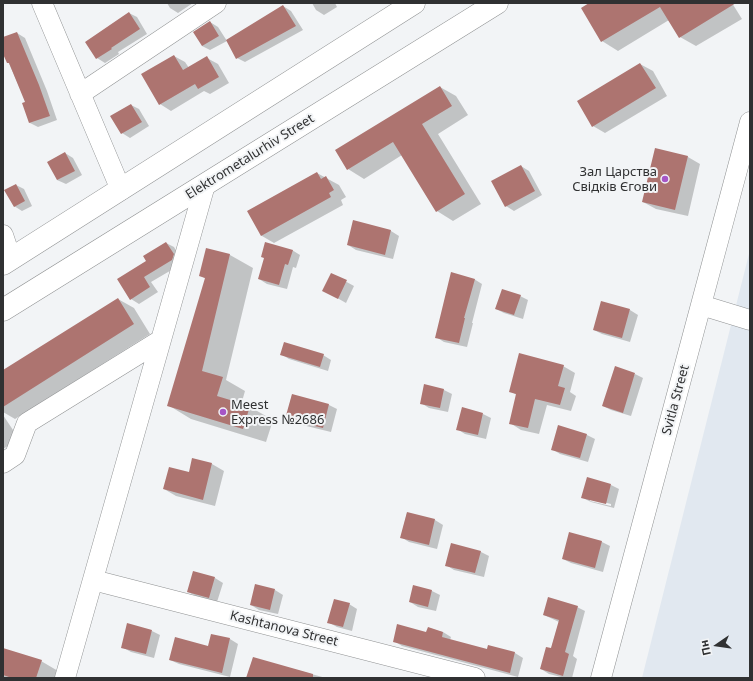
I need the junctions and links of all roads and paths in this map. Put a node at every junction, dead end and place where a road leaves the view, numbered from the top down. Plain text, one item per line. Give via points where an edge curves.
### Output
1 (42, 3) edge
2 (216, 3) edge
3 (414, 3) edge
4 (497, 3) edge
5 (80, 94) junction
6 (750, 122) edge
7 (205, 185) junction
8 (121, 190) junction
9 (3, 235) edge
10 (7, 262) edge
11 (701, 305) junction
12 (3, 310) edge
13 (750, 320) edge
14 (161, 340) junction
15 (3, 463) edge
16 (93, 580) junction
17 (65, 678) edge
18 (475, 678) edge
19 (601, 678) edge

1 - 5 street
2 - 5 street
3 - 8 main road
4 - 7 main road, Elektrometalurhiv Street
5 - 8 street
6 - 11 street, Svitla Street
7 - 12 main road, Elektrometalurhiv Street
7 - 14 street
8 - 10 main road
9 - 10 street
11 - 13 street
11 - 19 street, Svitla Street
14 - 15 street via 27,423 15,455
14 - 16 street
16 - 17 street
16 - 18 street, Kashtanova Street

